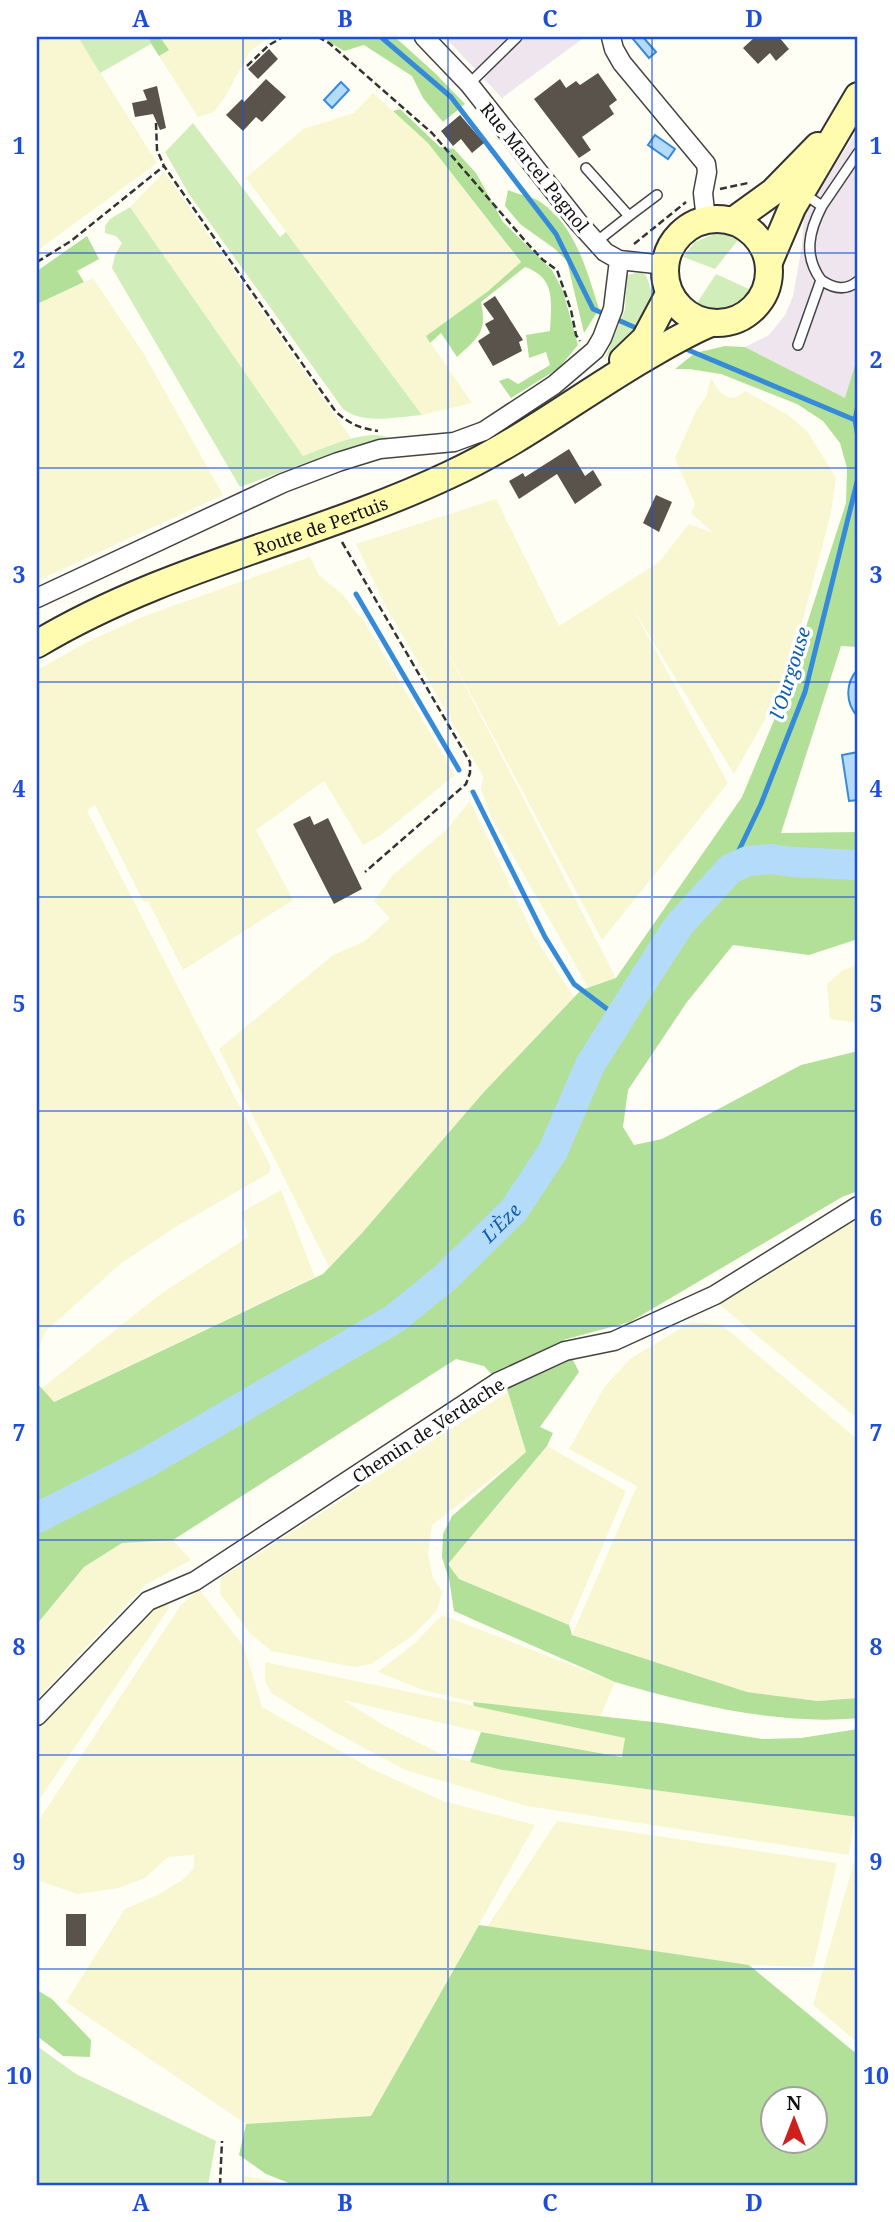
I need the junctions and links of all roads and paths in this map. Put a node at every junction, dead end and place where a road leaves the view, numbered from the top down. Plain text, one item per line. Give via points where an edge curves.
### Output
1 (283, 37) edge
2 (318, 37) edge
3 (517, 37) edge
4 (611, 37) edge
5 (431, 39) edge
6 (247, 66) dead end
7 (469, 84) junction
8 (853, 105) edge
9 (156, 123) dead end
10 (858, 153) edge
11 (164, 166) junction
12 (586, 168) dead end
13 (703, 193) junction
14 (657, 195) dead end
15 (812, 199) junction
16 (629, 216) junction
17 (706, 220) junction
18 (733, 221) junction
19 (596, 242) junction
20 (37, 261) edge
21 (626, 261) junction
22 (769, 262) junction
23 (665, 265) junction
24 (821, 280) junction
25 (858, 281) edge
26 (669, 294) junction
27 (711, 323) junction
28 (798, 345) dead end
29 (589, 356) junction
30 (594, 388) junction
31 (386, 433) dead end
32 (332, 524) junction
33 (37, 598) edge
34 (37, 644) edge
35 (365, 872) dead end
36 (858, 1206) edge
37 (37, 1716) edge
38 (222, 2141) dead end
39 (219, 2185) edge

1 - 6 path
2 - 29 path via 432,133 527,243 557,270 576,335
3 - 7 lane
4 - 13 street via 622,63 706,164
5 - 7 street, Rue Marcel Pagnol
7 - 19 street, Rue Marcel Pagnol
8 - 15 main road
8 - 18 main road via 773,192
9 - 11 path via 157,150
10 - 15 lane
11 - 20 path via 71,241
11 - 31 path via 336,412 349,424
12 - 16 lane
13 - 17 street
13 - 21 path via 695,194 631,246
14 - 16 lane
15 - 22 main road via 780,232
15 - 24 lane via 809,247
16 - 19 lane
17 - 18 main road
17 - 23 main road via 683,231
18 - 22 main road via 757,236
19 - 21 street, Rue Marcel Pagnol via 612,257
21 - 23 street
21 - 29 street via 610,320
22 - 27 main road via 765,294 755,307 727,323
23 - 26 main road
24 - 25 lane via 843,288
24 - 28 lane
26 - 27 main road via 694,318
26 - 30 main road, Route de Pertuis via 645,339
27 - 30 main road, Route de Pertuis
29 - 33 street via 484,431 454,442 380,449 338,462
30 - 32 main road, Route de Pertuis via 457,472
32 - 34 main road, Route de Pertuis via 164,583
32 - 35 path via 470,762 466,783
36 - 37 street, Chemin de Verdache via 715,1294 614,1341 565,1351 498,1382 195,1581 148,1601
38 - 39 path

